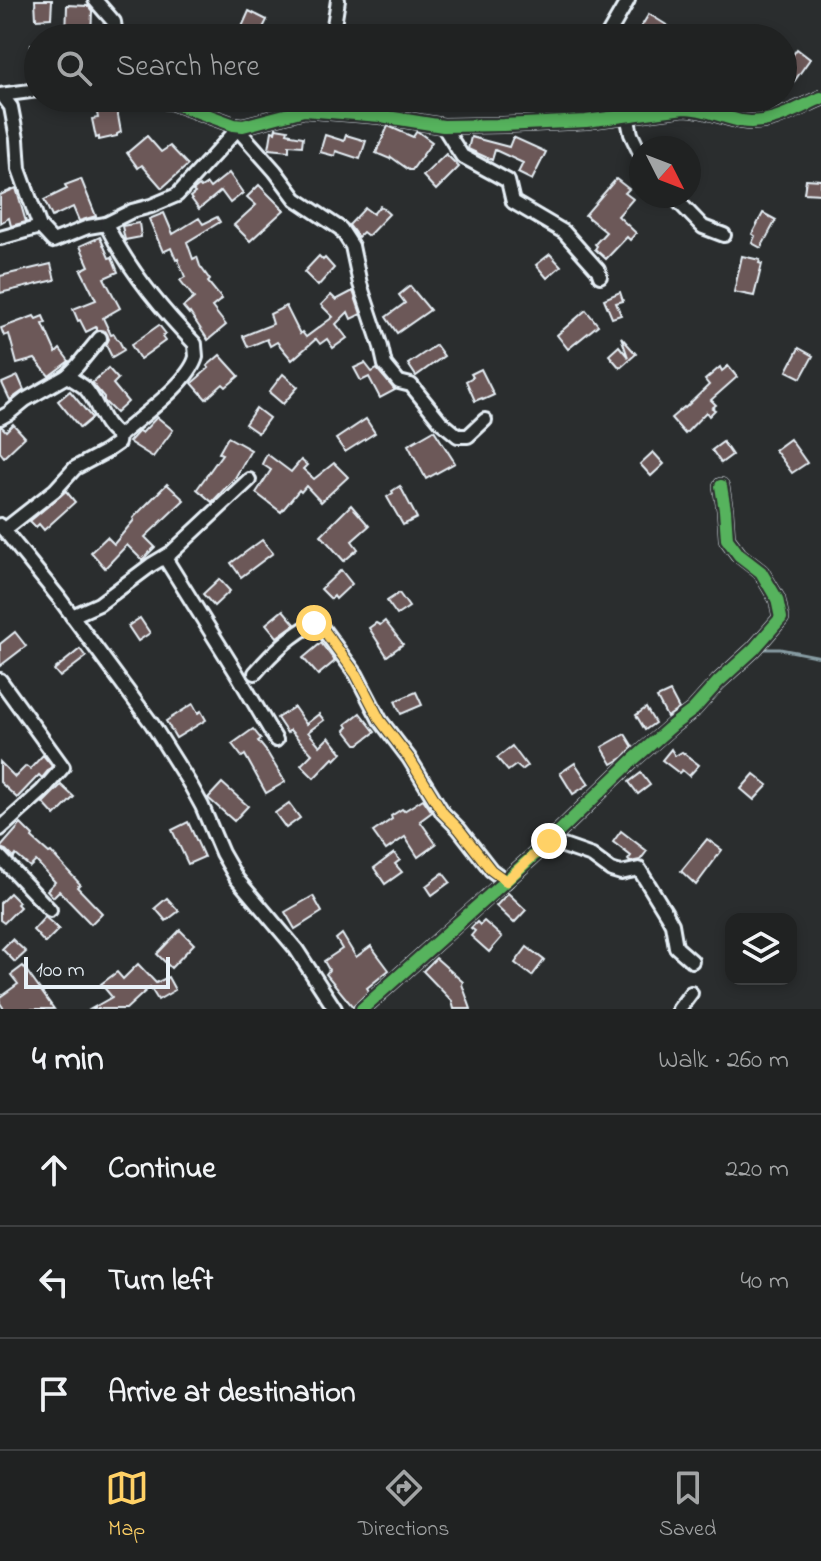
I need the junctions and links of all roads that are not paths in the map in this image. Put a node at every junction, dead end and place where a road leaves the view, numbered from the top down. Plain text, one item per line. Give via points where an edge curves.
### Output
1 (95, 0) edge
2 (338, 0) edge
3 (628, 0) edge
4 (114, 24) edge
5 (334, 24) edge
6 (614, 24) edge
7 (24, 92) edge
8 (1, 95) edge
9 (821, 98) edge
10 (797, 109) edge
11 (198, 112) edge
12 (296, 112) edge
13 (363, 112) edge
14 (563, 112) edge
15 (656, 112) edge
16 (708, 112) edge
17 (790, 112) edge
18 (627, 115) junction
19 (557, 122) junction
20 (234, 125) junction
21 (443, 126) junction
22 (632, 136) edge
23 (685, 208) edge
24 (106, 224) junction
25 (40, 227) junction
26 (724, 235) dead end
27 (0, 238) edge
28 (600, 276) dead end
29 (100, 338) dead end
30 (67, 376) junction
31 (3, 412) edge
32 (485, 420) dead end
33 (119, 436) junction
34 (249, 480) dead end
35 (721, 486) dead end
36 (2, 527) edge
37 (165, 558) junction
38 (72, 616) junction
39 (255, 673) dead end
40 (0, 680) edge
41 (276, 740) dead end
42 (0, 829) edge
43 (549, 841) junction
44 (0, 857) edge
45 (506, 881) junction
46 (50, 910) dead end
47 (692, 961) dead end
48 (691, 993) dead end
49 (335, 1009) edge
50 (362, 1009) edge
51 (679, 1009) edge

1 - 4 street
2 - 5 street
3 - 6 street
7 - 8 street
8 - 25 street via 11,107 19,169
9 - 10 street
11 - 20 street
12 - 20 street
13 - 21 street
14 - 19 street
15 - 18 street
16 - 17 street via 758,122
18 - 19 street
18 - 22 street
19 - 21 street
20 - 24 street via 234,133 177,195
20 - 32 street via 296,199 347,235 385,365 399,382 411,385 458,436 468,436
21 - 28 street via 462,156 508,181 513,202 564,232
23 - 26 street via 703,227
24 - 25 street via 53,241
24 - 33 street via 135,273 195,344 196,356 173,390
25 - 27 street
29 - 30 street
30 - 31 street
30 - 33 street via 85,388 109,429
33 - 36 street via 118,443 75,468 55,490
34 - 37 street
35 - 43 street via 727,539 761,572 781,618 693,710
36 - 38 street
37 - 38 street via 99,604
37 - 41 street
38 - 49 street via 152,724 202,806 237,879 296,949
39 - 45 street via 303,629 314,623 323,629 443,813
40 - 42 street via 63,767
43 - 45 street
43 - 47 street via 592,856 611,870 639,869 672,924 676,947
44 - 46 street
45 - 50 street
48 - 51 street

